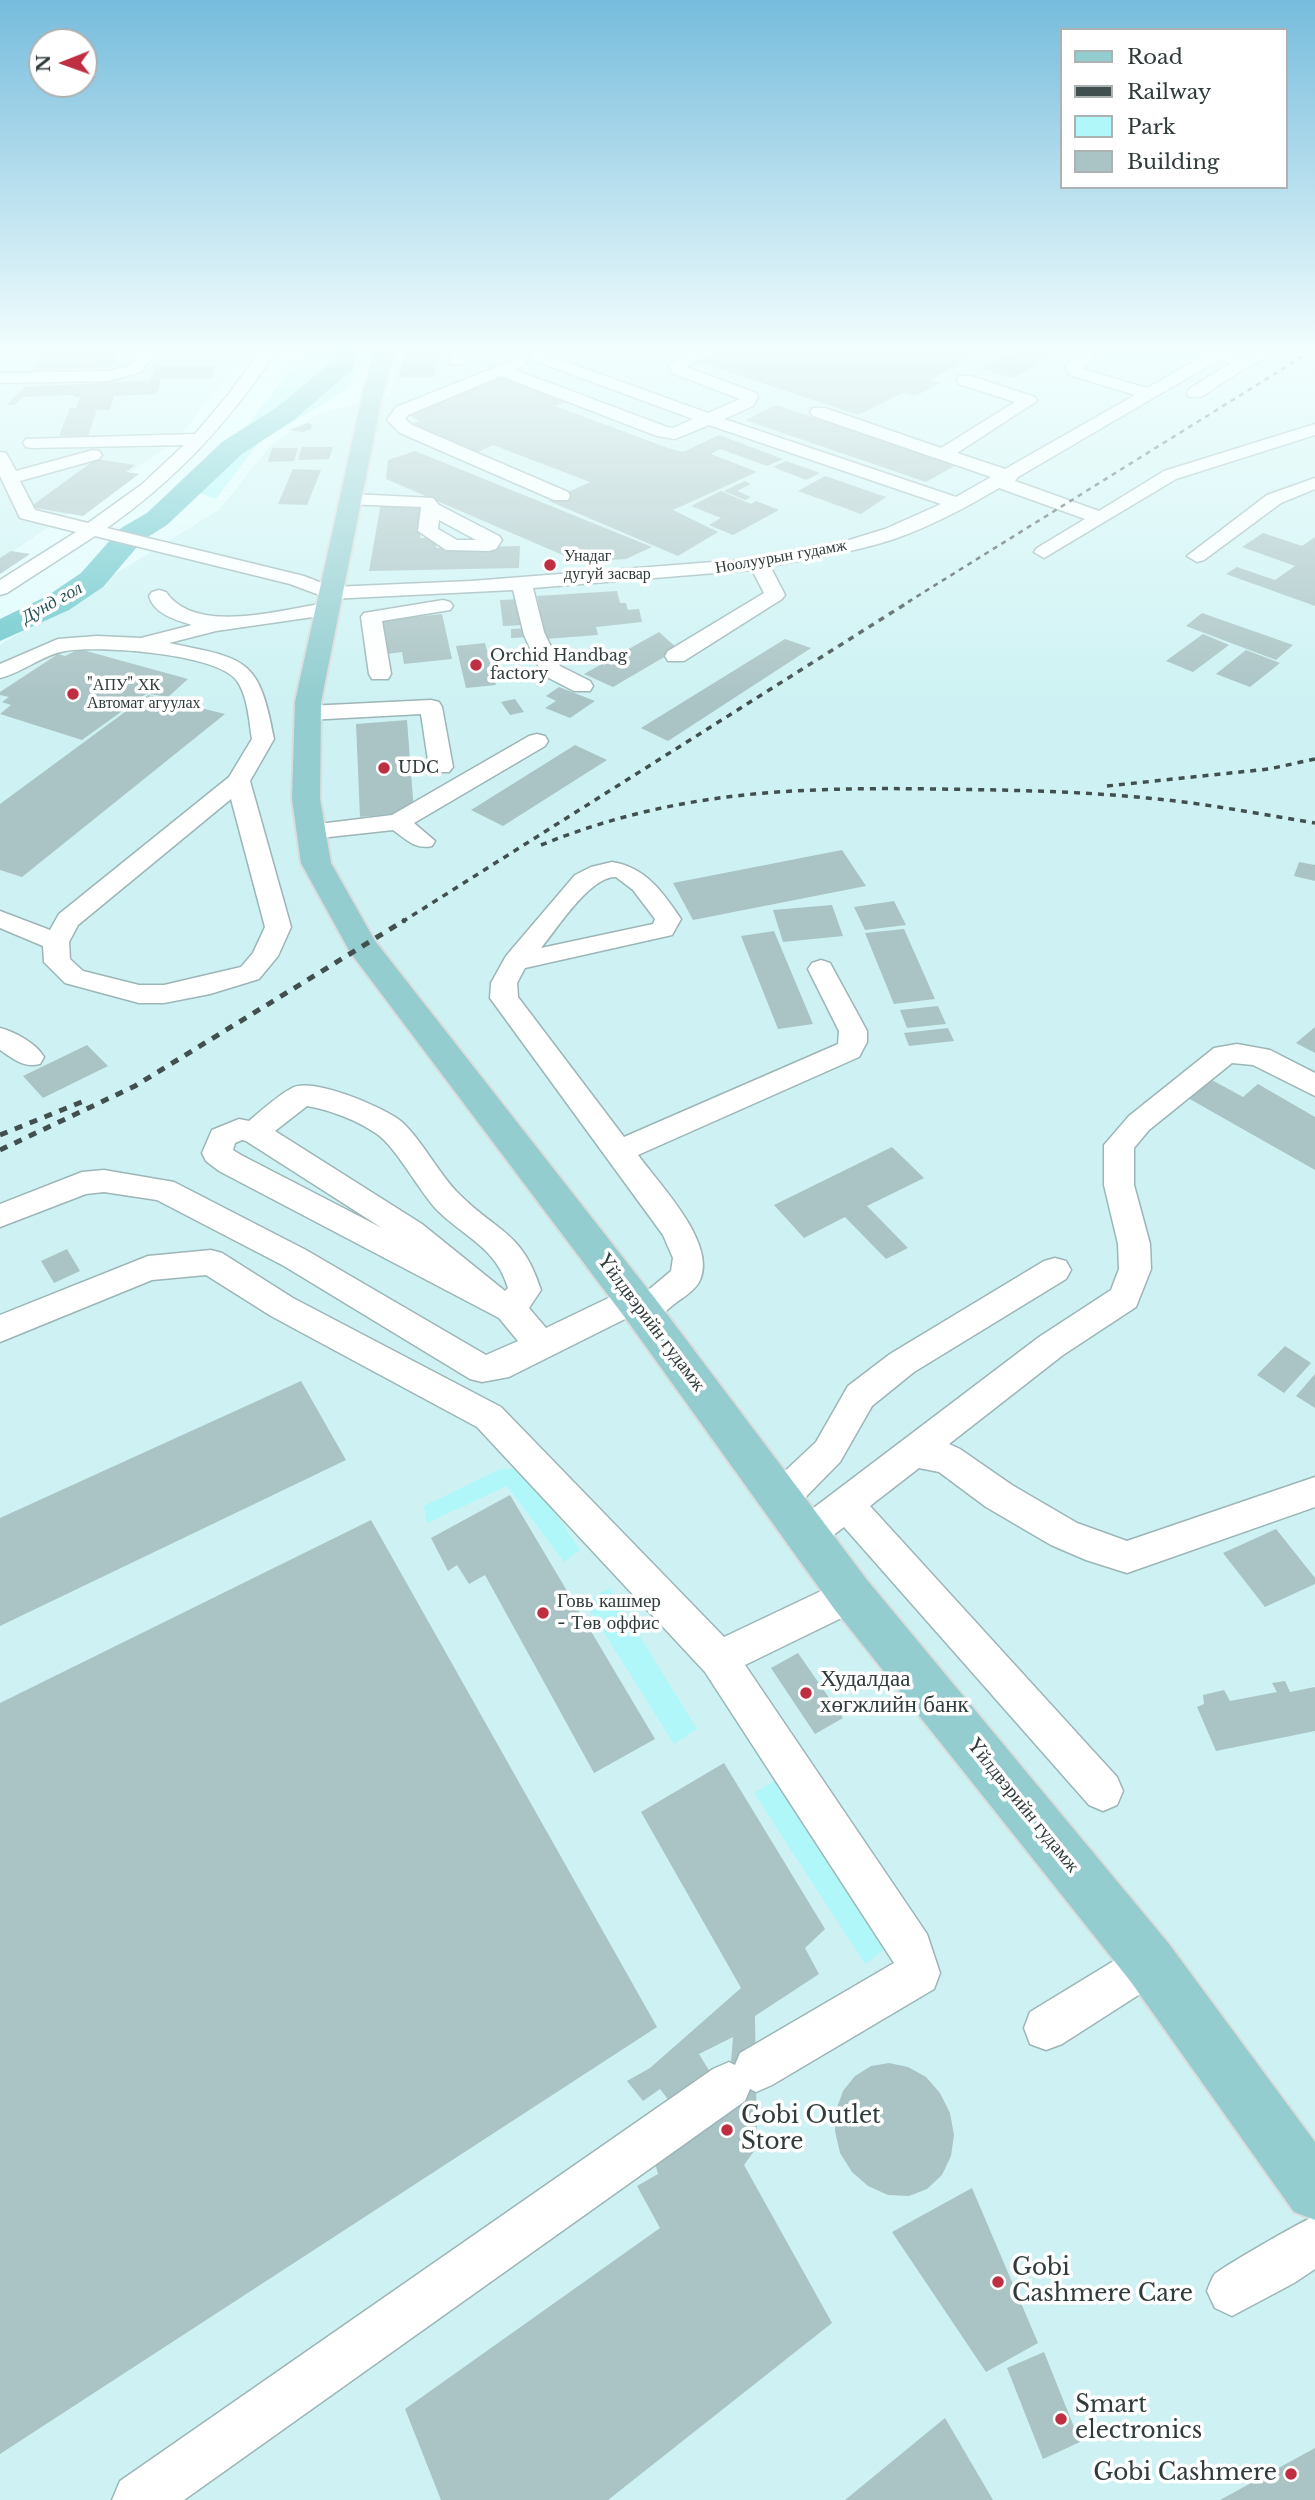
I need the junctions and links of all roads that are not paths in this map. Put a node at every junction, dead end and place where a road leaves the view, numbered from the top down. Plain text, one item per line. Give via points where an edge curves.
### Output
1 (5, 467) edge
2 (49, 467) edge
3 (172, 467) edge
4 (358, 467) edge
5 (493, 467) edge
6 (848, 467) edge
7 (975, 467) edge
8 (1026, 467) edge
9 (1196, 467) edge
10 (10, 478) junction
11 (1005, 479) junction
12 (1315, 483) edge
13 (561, 496) dead end
14 (352, 500) junction
15 (958, 504) junction
16 (432, 509) dead end
17 (1099, 517) junction
18 (94, 531) junction
19 (1044, 552) dead end
20 (1197, 556) dead end
21 (758, 563) junction
22 (522, 583) junction
23 (471, 587) junction
24 (0, 589) edge
25 (159, 596) dead end
26 (329, 601) junction
27 (216, 625) junction
28 (141, 644) junction
29 (676, 656) dead end
30 (0, 672) edge
31 (380, 674) dead end
32 (582, 686) dead end
33 (308, 713) junction
34 (537, 741) dead end
35 (441, 767) dead end
36 (238, 781) junction
37 (398, 822) junction
38 (311, 832) junction
39 (424, 841) dead end
40 (0, 919) edge
41 (55, 942) junction
42 (514, 962) junction
43 (821, 969) dead end
44 (0, 1037) edge
45 (30, 1057) dead end
46 (1315, 1086) edge
47 (267, 1140) junction
48 (618, 1152) junction
49 (250, 1172) junction
50 (0, 1216) edge
51 (1055, 1270) dead end
52 (504, 1306) junction
53 (639, 1306) junction
54 (0, 1329) edge
55 (541, 1345) junction
56 (915, 1452) junction
57 (1315, 1492) edge
58 (782, 1497) junction
59 (846, 1504) junction
60 (808, 1533) junction
61 (852, 1595) junction
62 (719, 1659) junction
63 (1103, 1791) dead end
64 (1150, 1963) junction
65 (1046, 2028) dead end
66 (1315, 2191) edge
67 (1315, 2240) edge
68 (1232, 2291) dead end
69 (139, 2500) edge

1 - 10 street
2 - 10 street
3 - 18 street
4 - 14 main road, Yйлдвэрийн гудамж
5 - 13 street
6 - 15 street
7 - 11 street
8 - 11 street, Ноолуурын гудамж
9 - 17 street via 1170,475
10 - 18 street via 27,514
11 - 15 street, Ноолуурын гудамж
11 - 17 street
12 - 20 street via 1274,499
14 - 16 street via 420,501
14 - 26 main road, Yйлдвэрийн гудамж
15 - 21 street, Ноолуурын гудамж via 862,542
17 - 19 street
18 - 24 street
18 - 26 street via 305,582
21 - 22 street, Ноолуурын гудамж
21 - 29 street via 775,595
22 - 23 street, Ноолуурын гудамж
22 - 32 street via 534,635 551,670
23 - 26 street, Ноолуурын гудамж
23 - 31 street via 441,607 371,617
25 - 27 street via 180,615
26 - 27 street, Ноолуурын гудамж
26 - 33 main road, Yйлдвэрийн гудамж
27 - 28 street, Ноолуурын гудамж
28 - 30 street via 58,645
28 - 36 street via 215,660 243,673 255,695 263,739
33 - 35 street via 431,707
33 - 38 main road, Yйлдвэрийн гудамж via 306,799
34 - 37 street
36 - 41 street via 68,920
36 - 41 street via 278,927 265,956 250,973 187,990 139,994 74,978 57,962
37 - 38 street
37 - 39 street
38 - 53 main road, Yйлдвэрийн гудамж via 316,863 361,946
40 - 41 street
42 - 42 street via 584,880 598,871 627,871 668,919 663,929 652,933
42 - 48 street via 504,983 504,998
43 - 48 street via 853,1031 849,1051
44 - 45 street
46 - 56 street via 1256,1053 1238,1051 1224,1055 1139,1123 1119,1145 1119,1185 1134,1244 1135,1269 1125,1298 1051,1346
47 - 49 street
47 - 49 street via 239,1129 222,1138 218,1153
47 - 52 street via 389,1217
47 - 52 street via 302,1095 334,1101 388,1127 448,1202 502,1246 517,1265 525,1290
48 - 53 street via 677,1230 689,1258 686,1277
49 - 52 street
50 - 55 street via 82,1183 104,1181 163,1190 295,1258 482,1369 497,1367
51 - 58 street via 902,1363 860,1396 828,1452
52 - 55 street
53 - 55 street
53 - 58 main road, Yйлдвэрийн гудамж
54 - 62 street via 148,1268 211,1262 282,1307 489,1417
56 - 57 street via 948,1459 1064,1534 1127,1557
56 - 59 street
58 - 60 main road, Yйлдвэрийн гудамж
59 - 60 street
59 - 63 street
60 - 61 main road, Yйлдвэрийн гудамж
61 - 62 street
61 - 64 main road, Yйлдвэрийн гудамж
62 - 69 street via 912,1949 918,1973 742,2077
64 - 65 street
64 - 66 main road, Yйлдвэрийн гудамж
67 - 68 street

